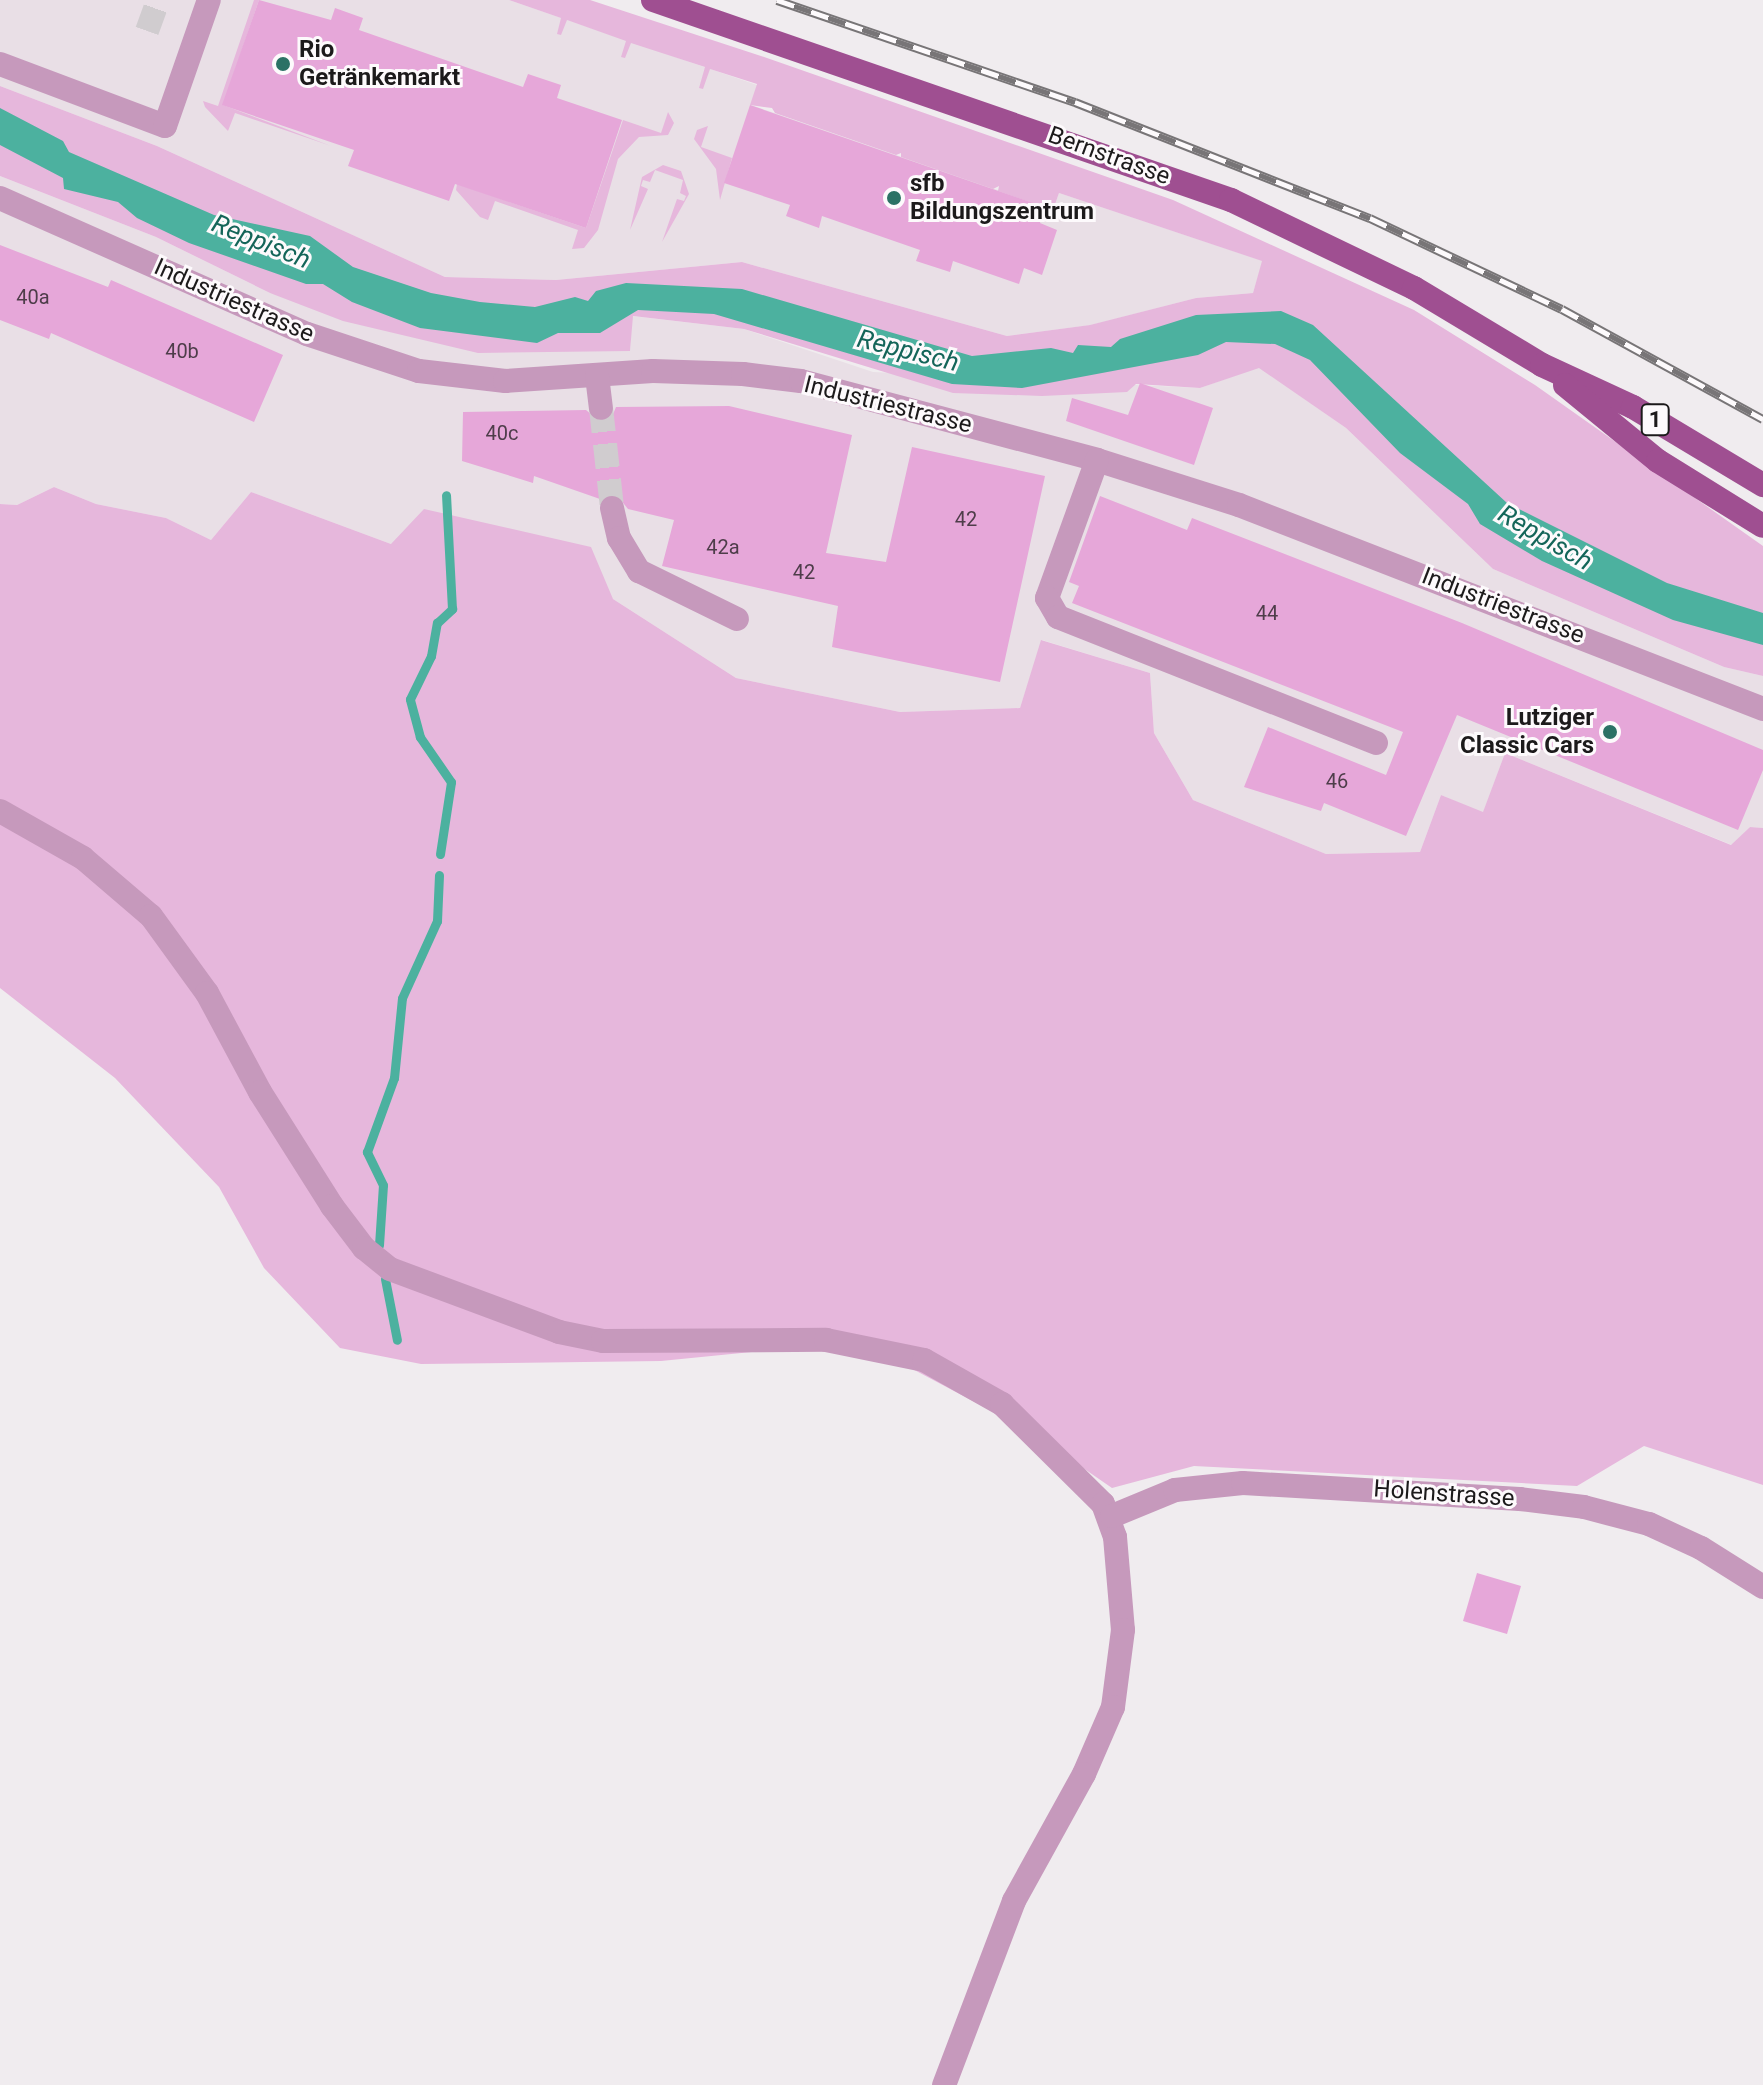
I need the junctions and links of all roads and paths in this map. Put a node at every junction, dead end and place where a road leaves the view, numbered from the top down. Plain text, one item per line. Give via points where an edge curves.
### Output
1 (209, 0) edge
2 (653, 0) edge
3 (0, 64) edge
4 (0, 198) edge
5 (1542, 365) junction
6 (597, 376) junction
7 (601, 408) tunnel mouth
8 (1097, 460) junction
9 (1763, 485) edge
10 (612, 508) tunnel mouth
11 (1763, 526) edge
12 (737, 619) dead end
13 (1763, 709) edge
14 (1376, 743) dead end
15 (0, 811) edge
16 (1112, 1516) junction
17 (1763, 1587) edge
18 (944, 2085) edge

1 - 3 street via 165,126
2 - 5 main road, Bernstrasse / 1 via 1231,200 1388,274
4 - 6 street, Industriestrasse via 362,356 466,377
5 - 9 main road, Bernstrasse / 1 via 1633,407
5 - 11 main road, Bernstrasse / 1 via 1658,461
6 - 7 street
6 - 8 street, Industriestrasse via 692,370 801,381
8 - 13 street, Industriestrasse via 1239,505
8 - 14 street via 1047,598 1058,617
10 - 12 street via 619,538 639,571
15 - 16 street via 83,858 151,916 207,993 260,1092 338,1215 364,1248 390,1269 559,1332 603,1341 826,1340 924,1360 978,1386 1025,1422
16 - 17 street, Holenstrasse via 1175,1490 1243,1483 1520,1499 1594,1509 1649,1524 1701,1548
16 - 18 street via 1123,1649 1113,1707 1084,1774 1014,1901

